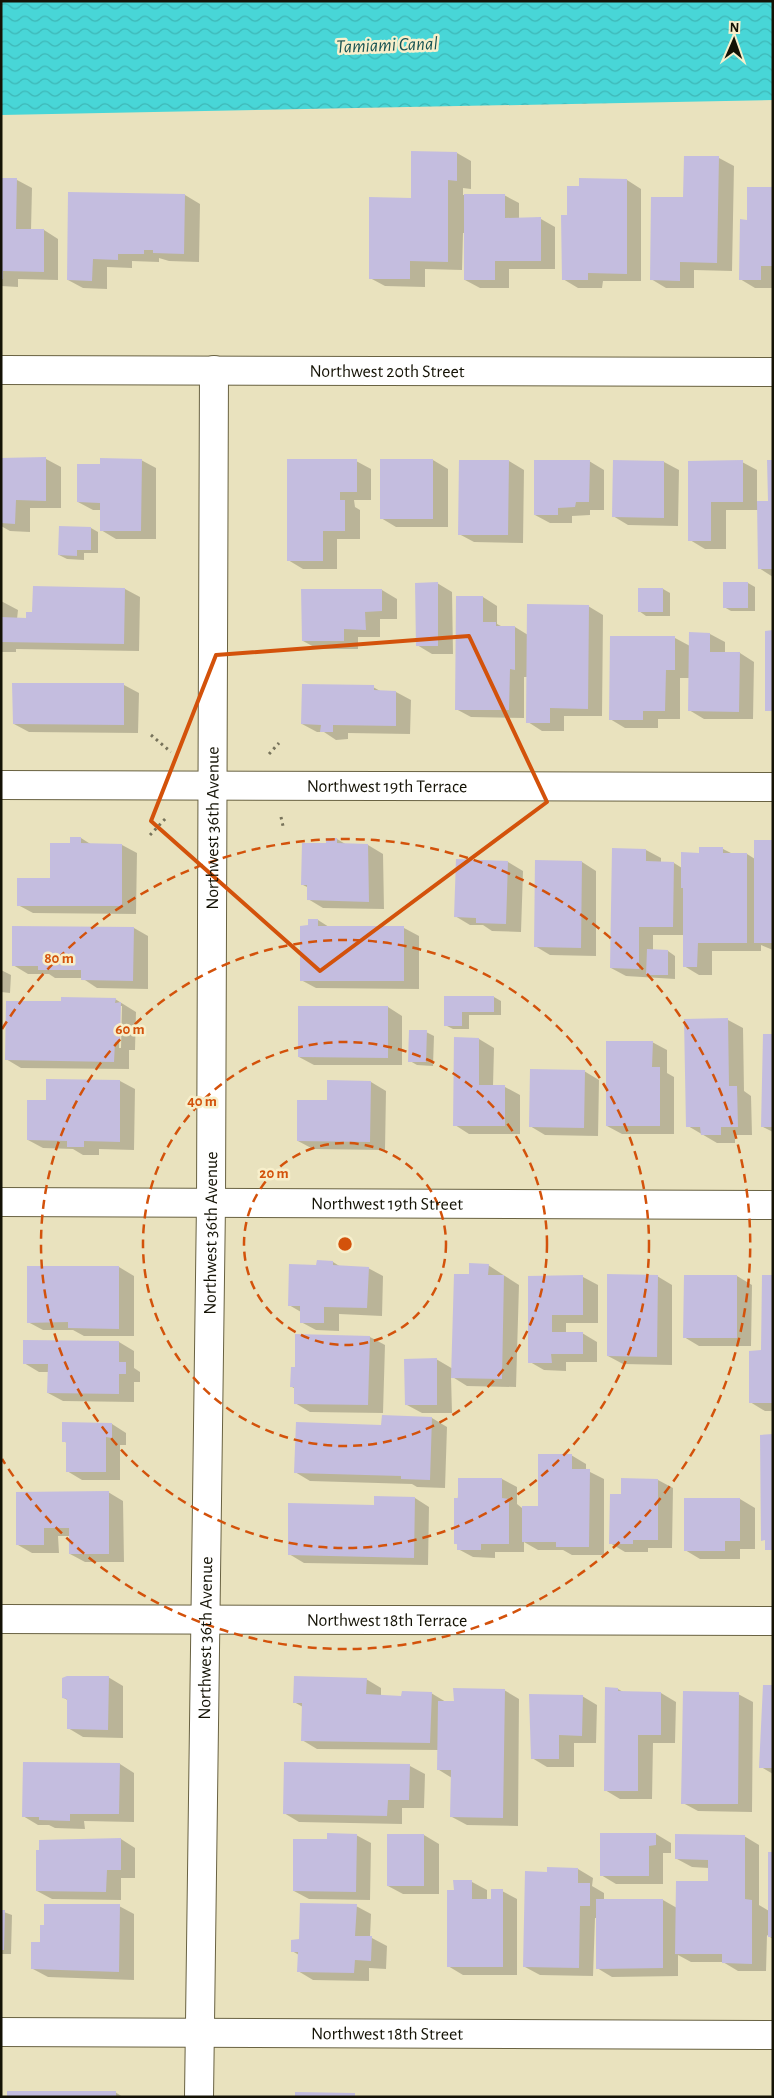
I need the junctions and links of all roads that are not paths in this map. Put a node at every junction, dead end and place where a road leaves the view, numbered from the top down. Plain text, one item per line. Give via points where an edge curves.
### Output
1 (1, 370) edge
2 (214, 370) junction
3 (773, 372) edge
4 (1, 784) edge
5 (211, 785) junction
6 (773, 787) edge
7 (1, 1202) edge
8 (210, 1203) junction
9 (773, 1205) edge
10 (1, 1619) edge
11 (205, 1619) junction
12 (773, 1621) edge
13 (1, 2032) edge
14 (200, 2034) junction
15 (773, 2035) edge
16 (199, 2097) edge

1 - 2 street, Northwest 20th Street
2 - 3 street, Northwest 20th Street
2 - 5 street, Northwest 36th Avenue
4 - 5 street, Northwest 19th Terrace
5 - 6 street, Northwest 19th Terrace
5 - 8 street, Northwest 36th Avenue
7 - 8 street, Northwest 19th Street
8 - 9 street, Northwest 19th Street
8 - 11 street, Northwest 36th Avenue
10 - 11 street, Northwest 18th Terrace
11 - 12 street, Northwest 18th Terrace
11 - 14 street, Northwest 36th Avenue
13 - 14 street, Northwest 18th Street
14 - 15 street, Northwest 18th Street
14 - 16 street, Northwest 36th Avenue

